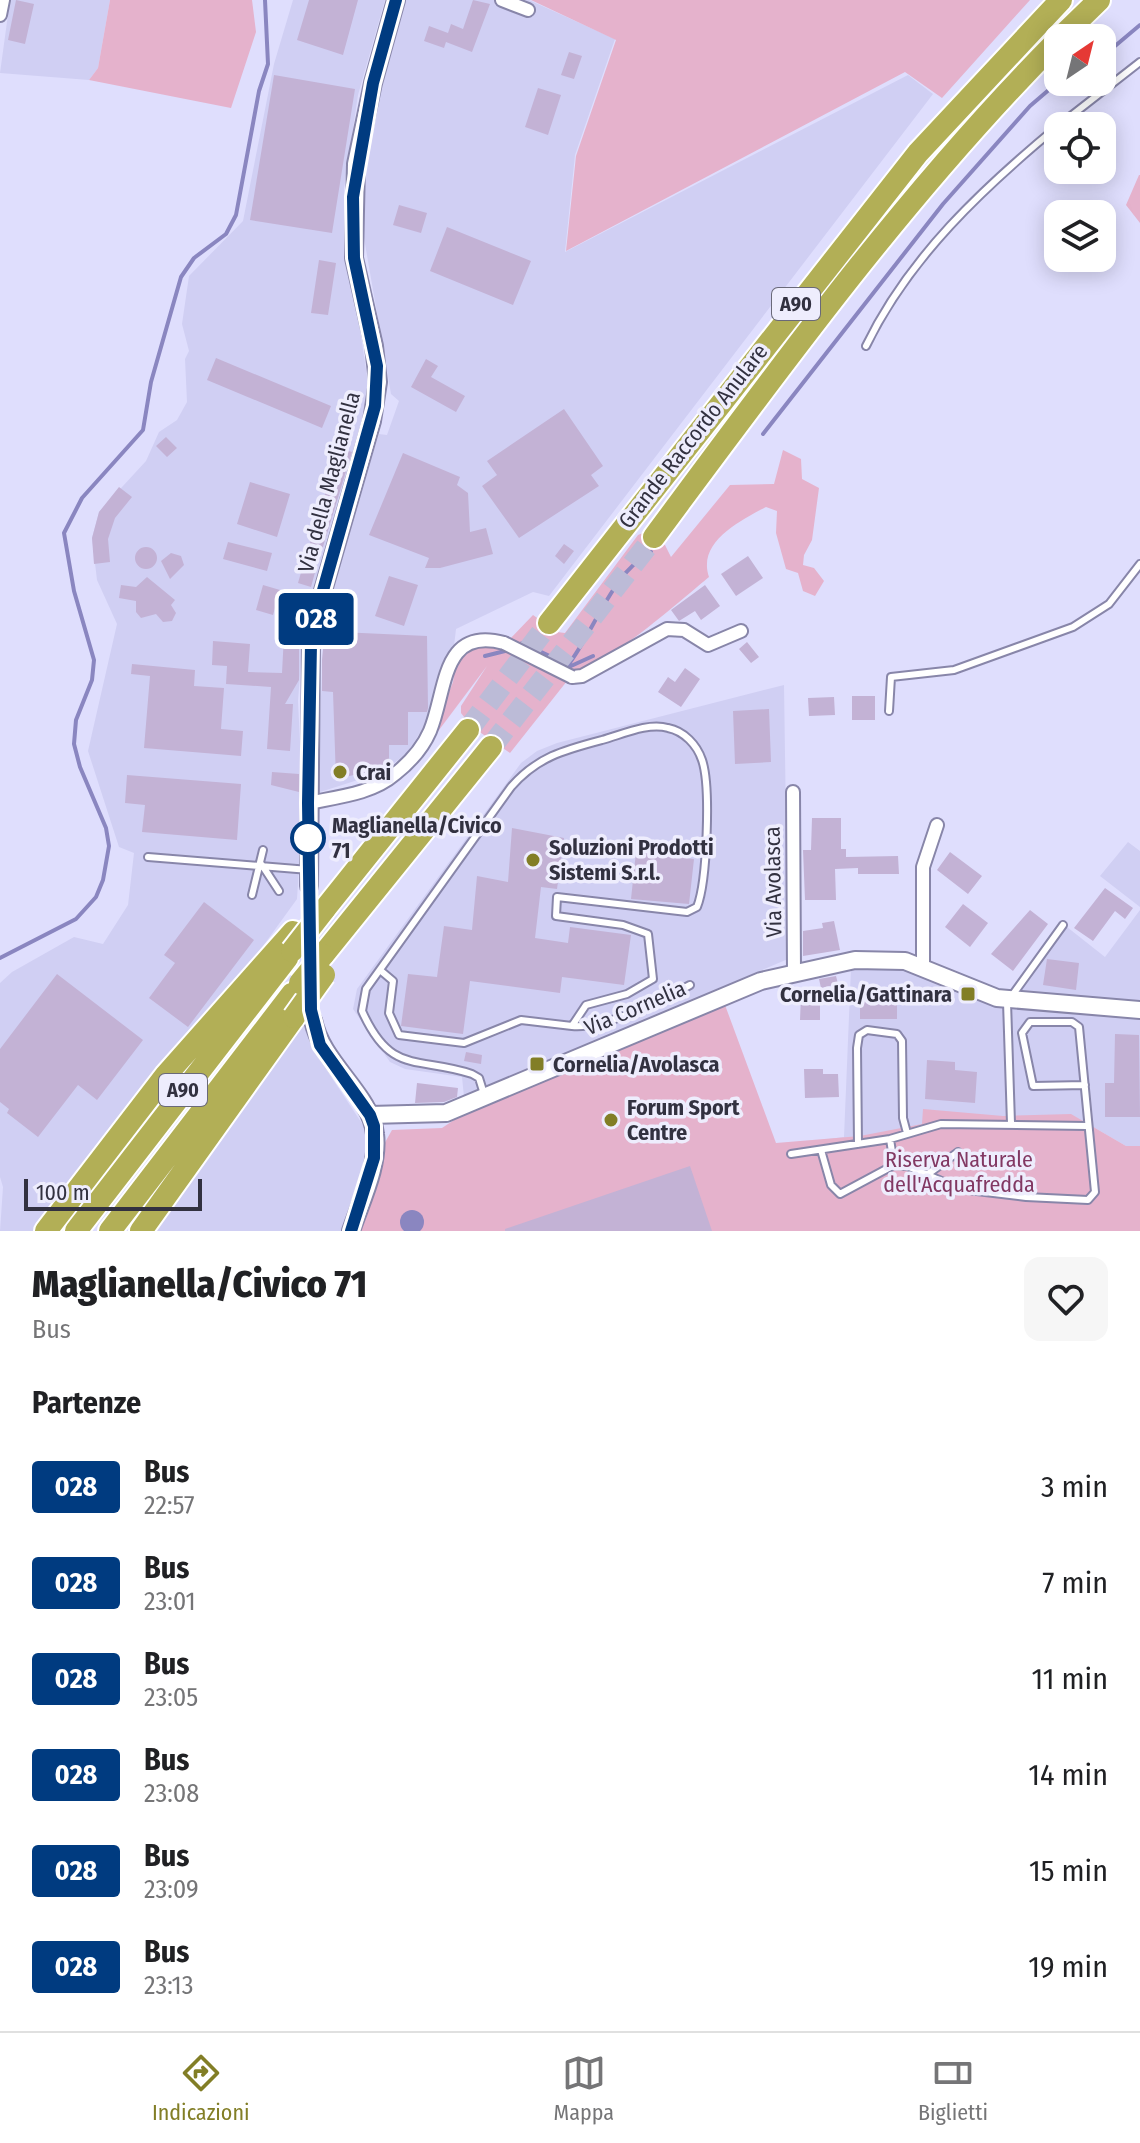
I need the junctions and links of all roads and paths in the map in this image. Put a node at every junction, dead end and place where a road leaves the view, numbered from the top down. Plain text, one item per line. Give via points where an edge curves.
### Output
1 (3, 0) edge
2 (396, 0) edge
3 (502, 0) edge
4 (1061, 0) edge
5 (1099, 0) edge
6 (528, 10) dead end
7 (0, 15) edge
8 (1074, 24) edge
9 (1044, 55) edge
10 (1140, 62) edge
11 (1076, 112) edge
12 (1044, 138) edge
13 (866, 346) dead end
14 (654, 537) tunnel mouth
15 (1140, 564) edge
16 (549, 623) tunnel mouth
17 (741, 631) dead end
18 (889, 711) dead end
19 (468, 730) tunnel mouth
20 (491, 747) tunnel mouth
21 (793, 792) dead end
22 (308, 803) junction
23 (937, 825) dead end
24 (263, 850) dead end
25 (148, 857) dead end
26 (262, 865) junction
27 (279, 891) dead end
28 (316, 891) junction
29 (252, 895) dead end
30 (1063, 925) dead end
31 (292, 941) junction
32 (323, 965) junction
33 (923, 966) junction
34 (380, 970) junction
35 (794, 972) junction
36 (690, 985) dead end
37 (672, 995) junction
38 (1008, 999) junction
39 (1140, 1010) edge
40 (679, 1013) junction
41 (303, 1018) junction
42 (572, 1026) junction
43 (1085, 1085) junction
44 (485, 1097) junction
45 (370, 1115) junction
46 (1011, 1123) junction
47 (1087, 1126) junction
48 (907, 1133) junction
49 (890, 1139) junction
50 (858, 1144) junction
51 (821, 1150) junction
52 (958, 1152) dead end
53 (791, 1154) dead end
54 (894, 1165) junction
55 (928, 1174) junction
56 (46, 1231) edge
57 (76, 1231) edge
58 (110, 1231) edge
59 (141, 1231) edge
60 (351, 1231) edge

1 - 7 street
2 - 22 street, Via della Maglianella via 373,83 353,197 354,258 374,346 377,394 314,626
3 - 6 street
4 - 16 highway, Grande Raccordo Anulare / A90 via 962,103 871,210
5 - 8 highway, Grande Raccordo Anulare / A90
9 - 14 highway, Grande Raccordo Anulare / A90 via 886,234
10 - 11 lane
12 - 13 lane via 940,237 887,302
15 - 18 lane via 1109,604 1073,627 954,670 891,677
17 - 22 street, bridge via 712,645 684,630 667,629 572,677 504,643 476,640 459,648 451,661 429,734 396,773 371,788
19 - 28 highway via 371,850
20 - 32 highway, A90 via 367,901
21 - 35 street, Via Avolasca
22 - 28 street, Via della Maglianella
23 - 33 street via 923,867
24 - 26 lane
25 - 26 lane
26 - 27 lane
26 - 28 lane
26 - 29 lane
28 - 31 highway
30 - 38 lane
31 - 56 highway via 181,1057
31 - 57 highway, A90
32 - 41 highway, bridge
32 - 58 highway, A90, bridge via 292,994
33 - 35 street, Via Cornelia via 863,960
33 - 38 street, Via Cornelia via 986,995
34 - 42 lane via 393,981 389,1013 399,1035 464,1043 521,1020
34 - 42 lane via 530,767 561,750 654,726 669,728 690,741 705,772 699,904 687,912 557,897 556,916 631,926 652,940 653,979 627,994 586,1005
34 - 44 lane via 362,1005 387,1049 413,1064 479,1078
35 - 40 street, Via Cornelia
36 - 37 lane
37 - 40 lane
37 - 42 lane via 599,1022
38 - 39 street, Via Cornelia
38 - 46 lane
40 - 44 street, Via Cornelia
41 - 45 street
41 - 59 highway
43 - 43 lane via 1033,1086 1025,1026 1076,1023
43 - 47 lane
44 - 45 street, Via Cornelia via 437,1115
45 - 60 street via 375,1151
46 - 47 lane
46 - 48 lane via 941,1124
47 - 55 lane via 1095,1192 1088,1200 960,1189
48 - 49 lane
48 - 50 lane via 902,1041 897,1034 867,1030 859,1035 857,1048
49 - 50 lane
49 - 54 lane
50 - 51 lane
51 - 53 lane
51 - 54 lane via 831,1185 840,1194
52 - 55 lane
54 - 55 lane

